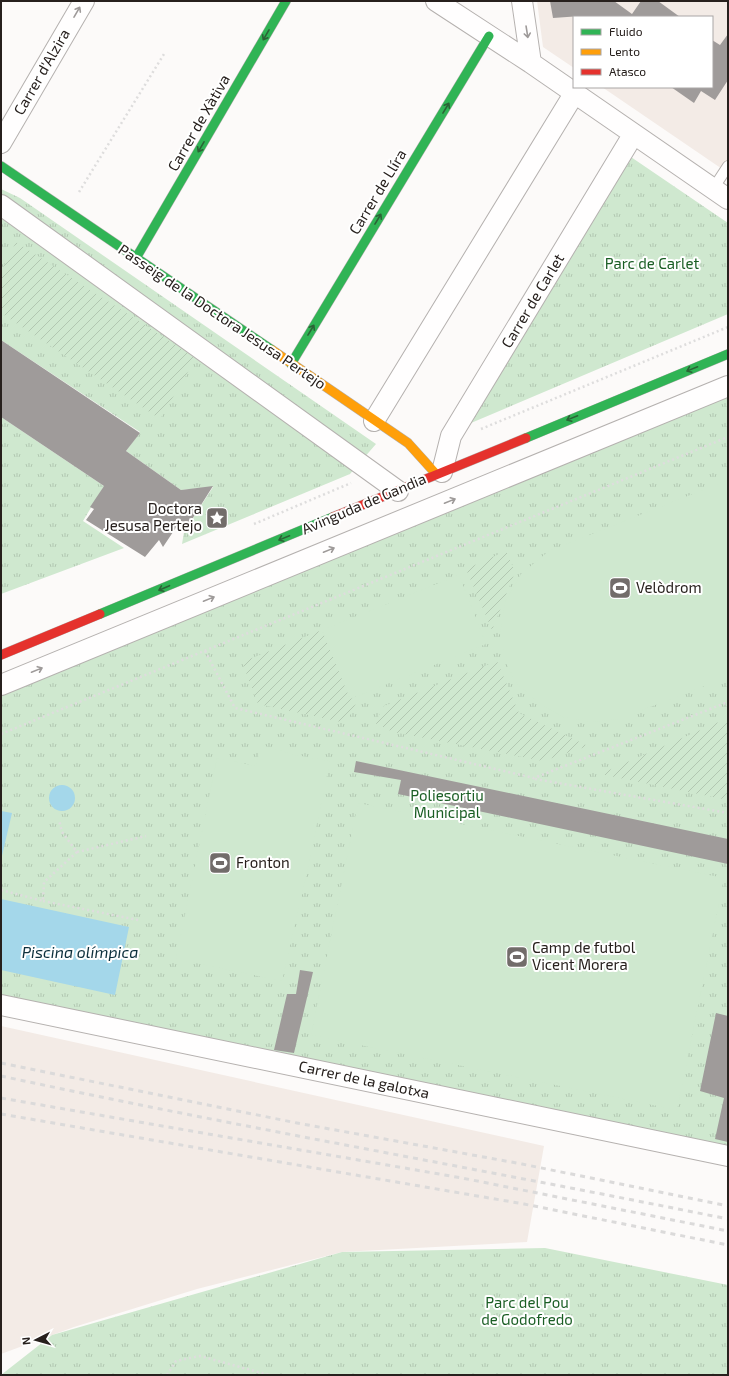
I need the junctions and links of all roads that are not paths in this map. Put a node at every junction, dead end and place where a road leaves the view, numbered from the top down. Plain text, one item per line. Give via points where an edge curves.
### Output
1 (84, 1) edge
2 (286, 1) edge
3 (436, 1) edge
4 (522, 1) edge
5 (489, 36) junction
6 (532, 63) junction
7 (574, 94) junction
8 (633, 134) junction
9 (1, 143) edge
10 (1, 166) edge
11 (728, 166) edge
12 (721, 194) edge
13 (1, 205) edge
14 (136, 258) junction
15 (728, 354) edge
16 (291, 364) junction
17 (728, 386) edge
18 (374, 421) junction
19 (439, 473) junction
20 (398, 491) junction
21 (1, 655) edge
22 (1, 685) edge
23 (1, 1005) edge
24 (728, 1156) edge

9 -> 1 street, Carrer d'Alzira
2 -> 14 street, Carrer de Xàtiva
3 - 5 street
4 -> 6 street
5 - 6 street
16 -> 5 street, Carrer de Llíra
6 - 7 street
7 - 8 street
7 - 18 street
8 - 12 street
8 - 19 street, Carrer de Carlet via 451,436
10 - 14 street, Passeig de la Doctora Jesusa Pertejo
11 - 12 lane
13 - 20 street
14 - 16 street, Passeig de la Doctora Jesusa Pertejo
15 -> 19 street, Avinguda de Gandia
16 - 18 street, Passeig de la Doctora Jesusa Pertejo
22 -> 17 street, Avinguda de Gandia
18 - 19 street, Passeig de la Doctora Jesusa Pertejo via 408,443
19 - 20 street, Avinguda de Gandia
20 -> 21 street, Avinguda de Gandia
23 - 24 street, Carrer de la galotxa

